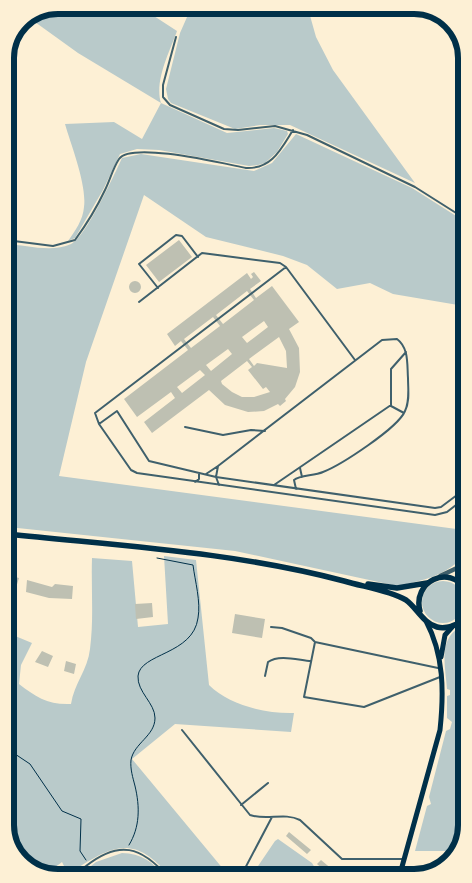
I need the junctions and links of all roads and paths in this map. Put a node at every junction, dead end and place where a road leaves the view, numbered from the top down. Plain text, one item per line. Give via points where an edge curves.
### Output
1 (176, 38) dead end
2 (293, 130) junction
3 (458, 214) edge
4 (14, 241) edge
5 (198, 257) junction
6 (286, 267) junction
7 (158, 288) junction
8 (139, 302) dead end
9 (406, 352) junction
10 (355, 360) junction
11 (391, 405) junction
12 (404, 413) junction
13 (99, 424) junction
14 (185, 427) dead end
15 (265, 432) junction
16 (218, 466) junction
17 (300, 468) junction
18 (198, 473) junction
19 (206, 474) junction
20 (216, 477) junction
21 (302, 477) junction
22 (196, 482) junction
23 (220, 486) junction
24 (273, 486) junction
25 (296, 489) junction
26 (458, 494) edge
27 (458, 503) edge
28 (14, 535) edge
29 (157, 558) dead end
30 (458, 567) edge
31 (438, 577) junction
32 (340, 580) junction
33 (458, 582) edge
34 (427, 583) junction
35 (422, 616) junction
36 (456, 624) joint
37 (271, 626) dead end
38 (315, 642) junction
39 (311, 662) junction
40 (441, 667) junction
41 (265, 676) dead end
42 (441, 677) junction
43 (182, 730) dead end
44 (14, 753) edge
45 (268, 783) dead end
46 (242, 805) junction
47 (272, 817) junction
48 (127, 848) junction
49 (404, 859) junction
50 (90, 863) junction
51 (82, 869) edge
52 (159, 869) edge
53 (245, 869) edge
54 (401, 869) edge

1 - 2 lane via 163,85 163,97 170,105 224,130 275,126
2 - 3 lane via 415,187
2 - 4 lane via 274,158 260,167 246,168 160,153 124,155 75,240 53,246
5 - 6 lane via 202,253 280,263
5 - 7 lane
5 - 7 lane via 182,236 176,235 139,264
6 - 10 lane
6 - 13 lane via 95,413
7 - 8 lane
9 - 10 lane via 402,343 390,338 382,340
9 - 11 lane via 391,369
9 - 12 lane via 408,398
10 - 15 lane
11 - 12 lane
11 - 17 lane
12 - 21 lane via 396,425 331,468 312,477
13 - 18 lane via 117,411 149,460
13 - 22 lane via 131,470
14 - 15 lane via 223,435 251,430
15 - 16 lane
16 - 19 lane
16 - 20 lane
17 - 21 lane
17 - 24 lane
18 - 19 lane
18 - 22 lane
19 - 20 lane
20 - 23 lane
20 - 24 lane
21 - 25 lane via 294,480
22 - 23 lane
23 - 27 lane via 435,515 447,512
24 - 25 lane
25 - 26 lane via 435,508
28 - 32 main road via 209,556
29 - 48 path via 193,565 198,617 184,644 142,666 138,676 140,689 155,716 153,730 131,760 138,813 134,838
30 - 31 street
31 - 33 main road
31 - 34 main road
32 - 34 main road via 396,588
32 - 35 main road via 395,595 407,601
34 - 35 main road via 419,596
35 - 36 main road via 439,627
35 - 40 main road via 434,636
36 - 40 main road via 445,635
37 - 38 lane via 304,635
38 - 39 lane
38 - 40 lane
39 - 41 lane via 271,659
39 - 42 lane via 304,697 364,707
40 - 42 main road
42 - 49 main road via 440,730
43 - 46 lane
44 - 50 path via 30,764 62,811 81,819 80,851
45 - 46 lane
46 - 47 lane via 250,815
47 - 49 lane via 292,816 300,820 342,860
47 - 53 lane
48 - 50 lane via 103,854
48 - 52 lane via 141,853
49 - 54 main road
50 - 51 lane

